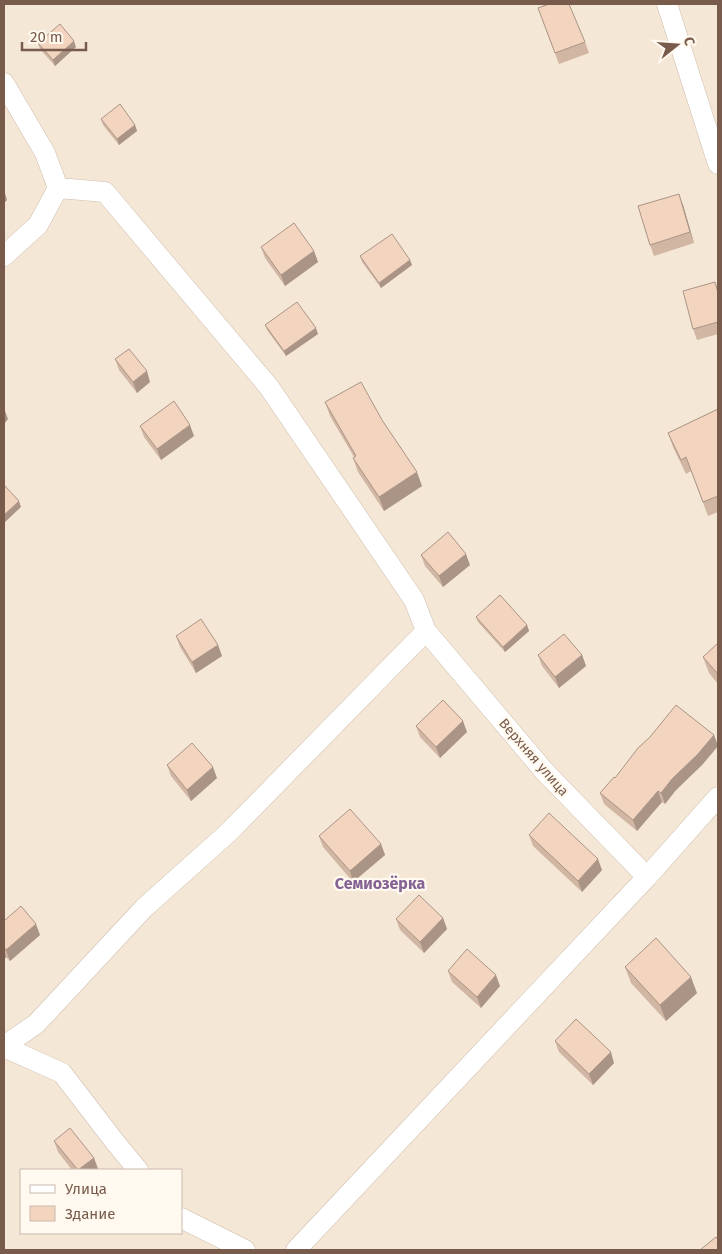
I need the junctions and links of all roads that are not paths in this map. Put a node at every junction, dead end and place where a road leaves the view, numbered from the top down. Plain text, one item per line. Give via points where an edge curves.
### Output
1 (667, 4) edge
2 (4, 83) edge
3 (718, 164) edge
4 (58, 188) junction
5 (4, 256) edge
6 (426, 631) junction
7 (718, 797) edge
8 (647, 878) junction
9 (4, 1046) edge
10 (137, 1169) edge
11 (182, 1218) edge
12 (245, 1250) edge
13 (296, 1250) edge

1 - 3 street
2 - 4 street via 45,153
4 - 5 street via 38,225
4 - 6 street, Верхняя улица via 105,192 269,386 414,600
6 - 8 street, Верхняя улица via 545,772
6 - 9 street via 229,832 144,908 36,1024
7 - 8 street
8 - 13 street
9 - 10 street via 62,1073
11 - 12 street

